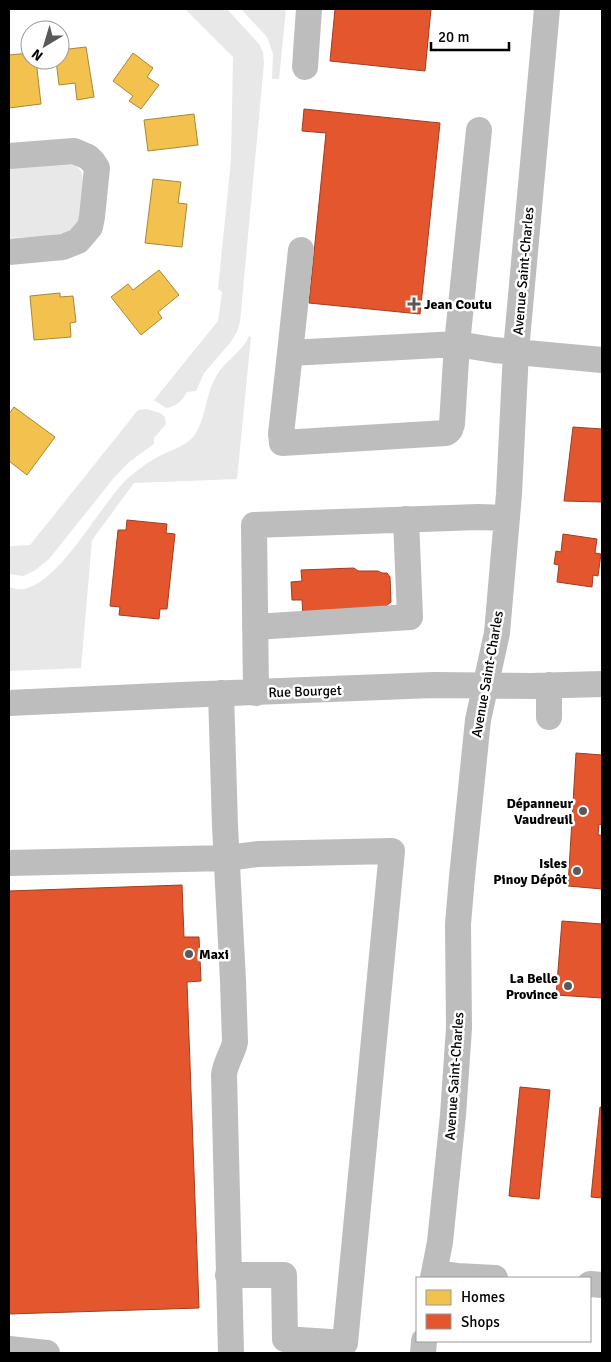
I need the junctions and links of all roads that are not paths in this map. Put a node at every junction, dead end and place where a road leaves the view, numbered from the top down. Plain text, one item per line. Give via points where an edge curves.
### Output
1 (308, 9) edge
2 (547, 9) edge
3 (305, 67) dead end
4 (479, 130) dead end
5 (9, 156) edge
6 (301, 250) dead end
7 (9, 252) edge
8 (457, 344) junction
9 (290, 352) junction
10 (516, 352) junction
11 (602, 360) edge
12 (507, 518) junction
13 (406, 519) junction
14 (255, 627) junction
15 (602, 684) edge
16 (549, 685) junction
17 (486, 687) junction
18 (220, 693) junction
19 (256, 693) junction
20 (9, 703) edge
21 (549, 717) dead end
22 (226, 858) junction
23 (9, 863) edge
24 (228, 1275) junction
25 (433, 1276) edge
26 (476, 1277) edge
27 (9, 1349) edge
28 (47, 1353) edge
29 (231, 1353) edge

1 - 3 street
2 - 10 street, Avenue Saint-Charles
4 - 8 street
5 - 7 street via 74,151 88,157 97,168 90,227 78,241 63,247
6 - 9 street
8 - 9 street
8 - 9 street via 452,424 446,433 282,443
8 - 10 street
10 - 11 street
10 - 12 street, Avenue Saint-Charles
12 - 13 street
12 - 17 street, Avenue Saint-Charles via 497,633
13 - 14 street via 410,617
13 - 14 street via 254,524
14 - 19 street
15 - 16 street, Rue Bourget
16 - 17 street, Rue Bourget
16 - 21 street
17 - 19 street, Rue Bourget via 434,685
17 - 25 street, Avenue Saint-Charles via 477,729 462,877 458,924 459,1028 453,1115 440,1242
18 - 19 street, Rue Bourget
18 - 20 street, Rue Bourget
18 - 22 street
22 - 23 street
22 - 24 street via 235,1042 224,1075
22 - 24 street via 258,854 392,851 345,1343 285,1339 284,1274
24 - 29 street
25 - 26 street
27 - 28 street

